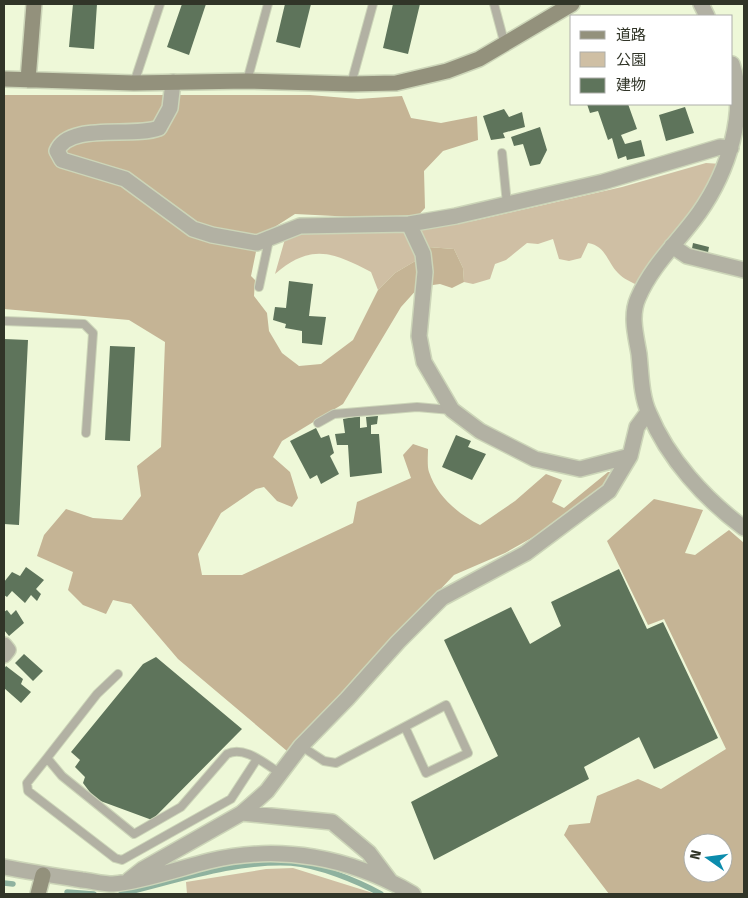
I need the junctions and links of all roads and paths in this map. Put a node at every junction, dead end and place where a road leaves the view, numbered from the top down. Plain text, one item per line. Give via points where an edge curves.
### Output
1 (34, 4) edge
2 (160, 4) edge
3 (268, 4) edge
4 (373, 4) edge
5 (494, 4) edge
6 (572, 4) edge
7 (505, 45) junction
8 (733, 68) edge
9 (4, 80) edge
10 (28, 80) junction
11 (247, 81) junction
12 (173, 82) junction
13 (134, 83) junction
14 (351, 84) junction
15 (737, 141) edge
16 (502, 153) dead end
17 (507, 204) junction
18 (409, 224) junction
19 (268, 240) junction
20 (672, 246) junction
21 (744, 270) edge
22 (259, 287) dead end
23 (4, 321) edge
24 (452, 410) junction
25 (648, 412) junction
26 (318, 423) dead end
27 (86, 433) dead end
28 (630, 456) junction
29 (744, 528) edge
30 (4, 645) edge
31 (4, 655) edge
32 (118, 674) dead end
33 (406, 727) junction
34 (300, 746) junction
35 (47, 758) junction
36 (257, 759) junction
37 (280, 773) junction
38 (242, 813) junction
39 (4, 867) edge
40 (43, 874) junction
41 (129, 880) junction
42 (390, 881) junction
43 (38, 894) edge
44 (413, 894) edge

1 - 10 street
2 - 13 lane
3 - 11 lane
4 - 14 lane
5 - 7 lane
6 - 7 street
7 - 14 street via 479,59 422,78 396,83
8 - 15 street via 740,100
9 - 10 street
10 - 13 street
11 - 12 street
11 - 14 street
12 - 13 street
12 - 19 street via 170,108 159,128 146,133 78,134 60,143 57,151 62,160 125,178 193,229 237,240
15 - 17 street via 602,182
15 - 20 street via 700,212
16 - 17 lane
17 - 18 street
18 - 19 street via 300,226
18 - 24 street via 422,254 425,272 419,336 424,362
19 - 22 lane
20 - 21 street via 687,256
20 - 25 street via 644,285 633,318
23 - 27 lane via 84,324 93,333
24 - 26 lane via 416,407 334,414
24 - 28 street via 480,431 535,459 580,469
25 - 28 street via 637,427
25 - 29 street via 686,475
28 - 34 street via 609,492 526,552 442,598
30 - 31 street via 8,650
32 - 35 lane via 97,694
33 - 33 lane via 446,705 468,753 426,773
33 - 34 lane via 336,763 324,761
34 - 37 street
35 - 36 lane via 62,776 134,834 181,807 227,754 241,751
35 - 36 lane via 27,783 28,791 115,858 122,860 231,799
36 - 37 lane
37 - 38 street via 267,791
38 - 41 street via 142,869
38 - 42 street via 332,822 368,852
39 - 40 street
40 - 41 street via 112,884
40 - 43 street
41 - 42 street via 212,860 264,853 328,859
42 - 44 street

